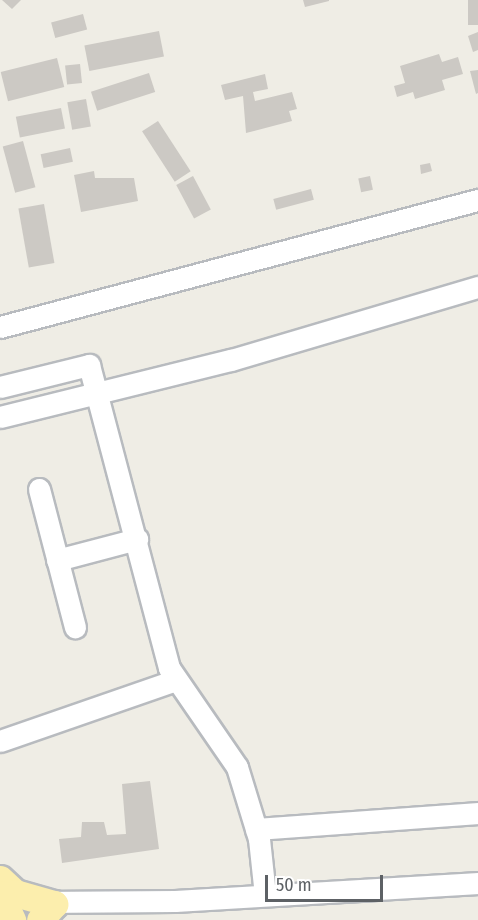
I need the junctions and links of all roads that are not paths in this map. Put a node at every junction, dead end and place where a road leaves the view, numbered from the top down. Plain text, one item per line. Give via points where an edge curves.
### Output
1 (478, 201) edge
2 (478, 287) edge
3 (0, 327) edge
4 (0, 387) edge
5 (100, 393) junction
6 (0, 417) edge
7 (39, 489) dead end
8 (137, 539) junction
9 (57, 560) junction
10 (75, 627) dead end
11 (176, 680) junction
12 (0, 741) edge
13 (478, 813) edge
14 (256, 829) junction
15 (0, 879) edge
16 (478, 883) edge
17 (0, 895) edge
18 (265, 896) junction
19 (47, 912) edge
20 (12, 920) edge

1 - 3 street
2 - 5 street
4 - 5 street via 89,365
5 - 6 street
5 - 8 street
7 - 9 street
8 - 9 street
8 - 11 street
9 - 10 street
11 - 12 street
11 - 14 street via 237,767
13 - 14 street
14 - 18 street
15 - 19 main road
16 - 18 street
17 - 19 street
17 - 20 main road
18 - 19 street

